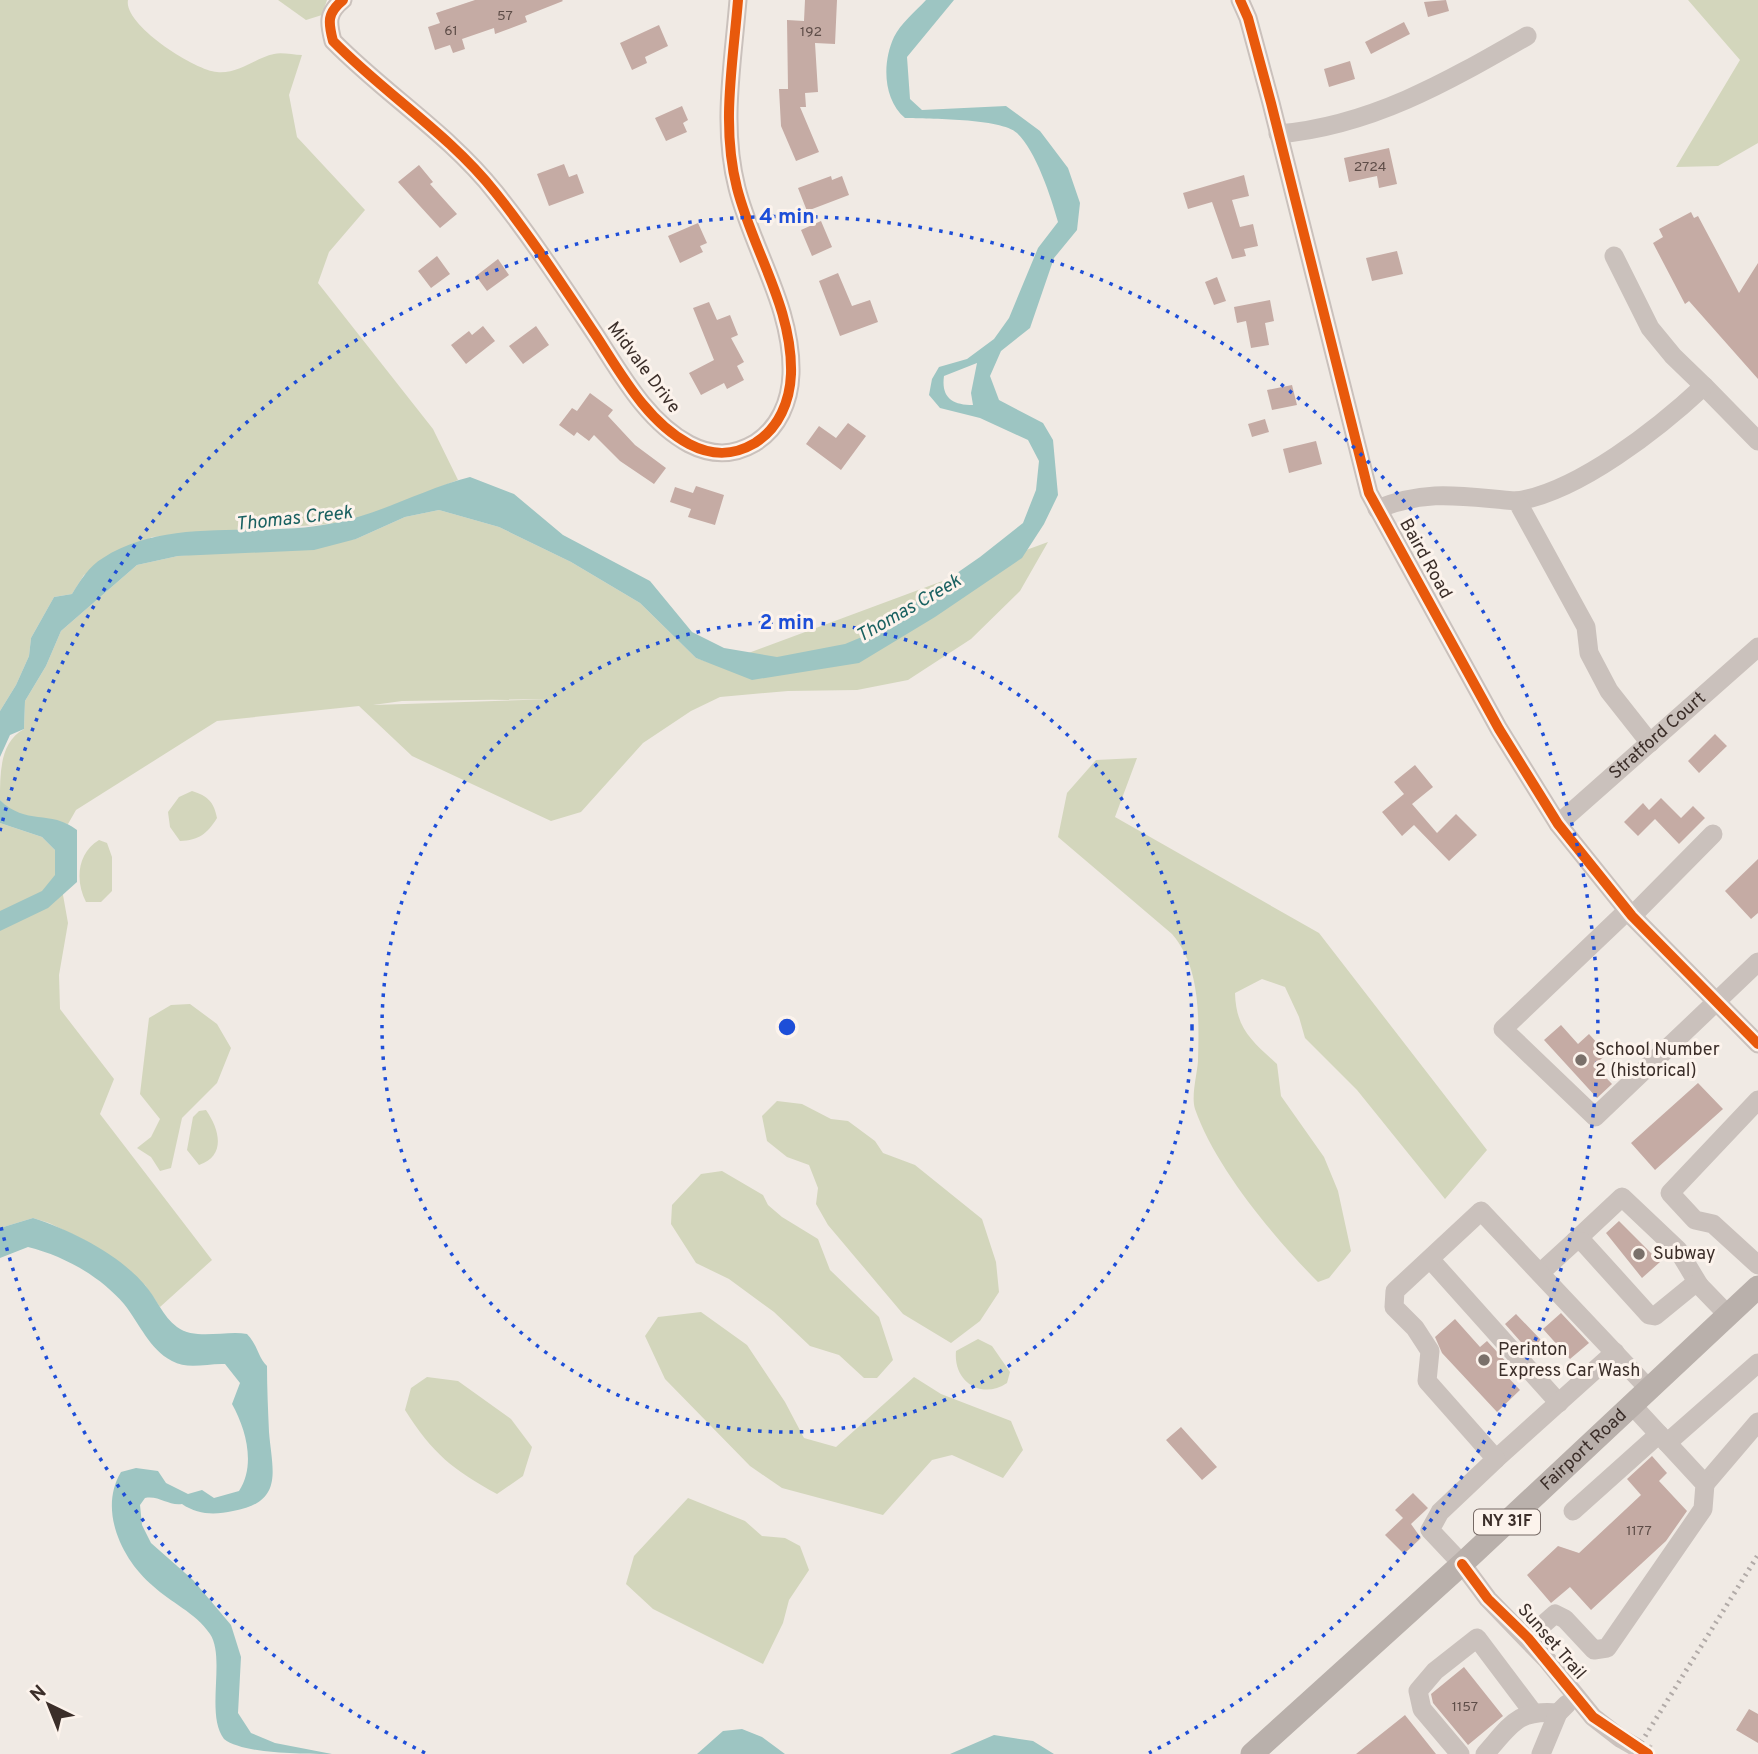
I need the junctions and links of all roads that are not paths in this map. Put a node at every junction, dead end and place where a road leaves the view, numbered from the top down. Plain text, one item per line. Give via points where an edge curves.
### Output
1 (343, 0) edge
2 (738, 0) edge
3 (1240, 0) edge
4 (1527, 36) dead end
5 (1278, 134) junction
6 (1614, 256) dead end
7 (1704, 386) junction
8 (1758, 441) edge
9 (1517, 501) junction
10 (1377, 509) junction
11 (1758, 647) edge
12 (1650, 743) junction
13 (1558, 824) junction
14 (1713, 834) dead end
15 (1629, 914) junction
16 (1758, 962) edge
17 (1715, 1003) junction
18 (1758, 1044) edge
19 (1758, 1100) edge
20 (1576, 1241) junction
21 (1430, 1259) junction
22 (1758, 1265) edge
23 (1540, 1273) junction
24 (1699, 1285) junction
25 (1758, 1287) edge
26 (1728, 1315) junction
27 (1615, 1352) junction
28 (1758, 1363) edge
29 (1641, 1397) junction
30 (1559, 1403) junction
31 (1758, 1422) edge
32 (1663, 1438) junction
33 (1496, 1460) junction
34 (1705, 1483) junction
35 (1573, 1511) dead end
36 (1462, 1564) junction
37 (1528, 1638) junction
38 (1575, 1696) junction
39 (1532, 1710) junction
40 (1558, 1713) junction
41 (1620, 1738) tunnel mouth
42 (1258, 1752) edge
43 (1460, 1754) edge
44 (1485, 1754) edge
45 (1541, 1754) edge

1 - 2 street, Midvale Drive via 328,19 333,41 465,158 495,192 627,383 662,424 704,451 731,454 771,429 785,405 791,376 781,306 737,188 731,152 729,84
3 - 5 street, Baird Road
4 - 5 street via 1359,120 1318,131
5 - 10 street, Baird Road via 1365,480
6 - 7 street via 1650,328
7 - 8 street
7 - 9 street via 1608,461 1541,498
9 - 10 street via 1428,494
9 - 12 street via 1586,627 1589,653 1609,691
10 - 13 street, Baird Road via 1499,729
11 - 12 street, Stratford Court
12 - 13 street, Stratford Court
13 - 15 street, Baird Road
14 - 15 street
15 - 17 street, Baird Road
15 - 17 street via 1503,1029 1595,1117
16 - 17 street
17 - 18 street, Baird Road
19 - 22 street via 1670,1193 1695,1220 1713,1224
20 - 23 street
20 - 24 street via 1583,1242 1649,1315 1655,1316
20 - 24 street via 1622,1197 1678,1251
21 - 23 street via 1481,1211
21 - 30 street
21 - 33 street via 1395,1291 1394,1307 1430,1352 1427,1381
23 - 27 street
24 - 26 street
25 - 26 main road, Fairport Road / NY 31F
26 - 29 main road, Fairport Road / NY 31F
27 - 29 street
27 - 30 street
28 - 32 street
29 - 32 street
29 - 36 main road, Fairport Road / NY 31F
30 - 33 street
31 - 34 street
32 - 34 street
32 - 35 street
33 - 36 street, Sunset Trail via 1440,1511 1430,1530
34 - 37 street via 1703,1509 1606,1648 1594,1650 1555,1614
36 - 37 street, Sunset Trail via 1488,1599
36 - 42 main road, Fairport Road / NY 31F
37 - 38 street, Sunset Trail
38 - 40 street
38 - 41 street, Sunset Trail
39 - 40 street
39 - 43 street via 1477,1639 1422,1683 1418,1701
39 - 44 street
40 - 45 street

